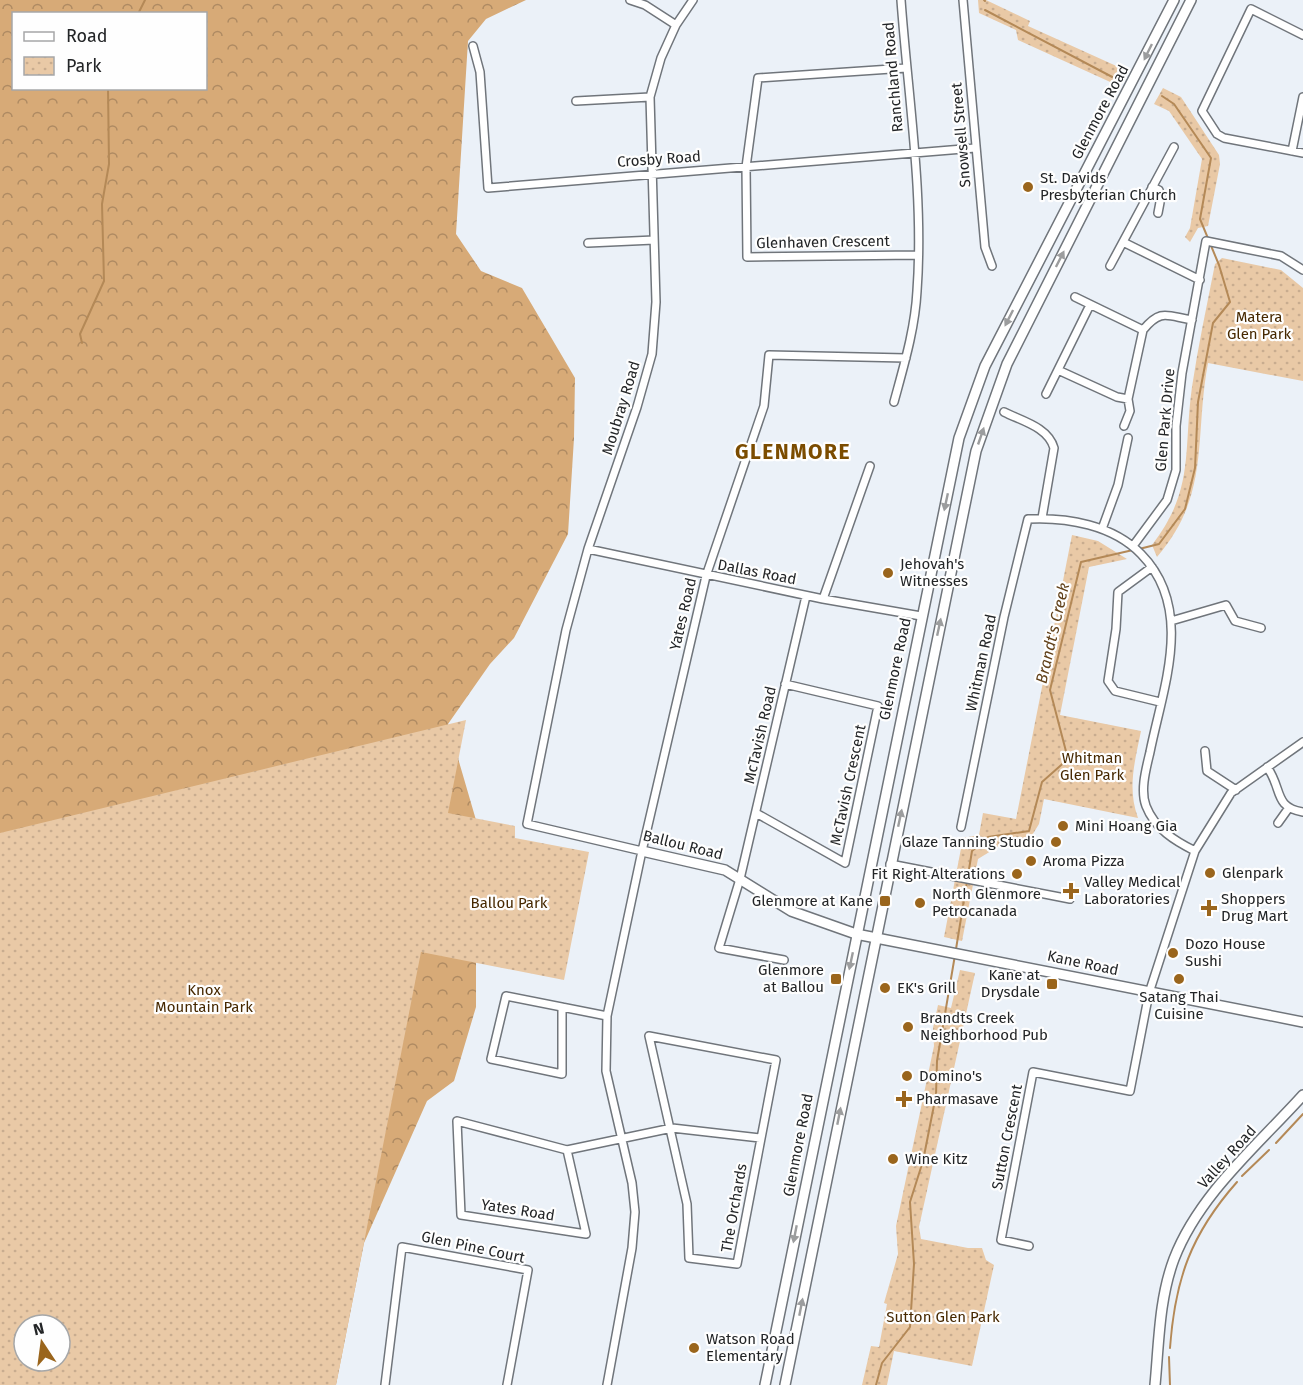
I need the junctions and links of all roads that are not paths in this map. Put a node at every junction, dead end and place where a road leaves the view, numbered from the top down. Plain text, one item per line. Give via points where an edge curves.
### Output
1 (630, 0) edge
2 (693, 0) edge
3 (901, 0) edge
4 (963, 0) edge
5 (1174, 0) edge
6 (1191, 0) edge
7 (676, 25) junction
8 (1303, 35) edge
9 (473, 46) dead end
10 (906, 68) junction
11 (650, 97) junction
12 (1303, 97) edge
13 (576, 100) dead end
14 (1174, 147) dead end
15 (975, 148) junction
16 (1292, 151) junction
17 (913, 152) junction
18 (1303, 153) edge
19 (746, 167) junction
20 (652, 173) junction
21 (1152, 187) junction
22 (1158, 213) dead end
23 (654, 240) junction
24 (1123, 242) junction
25 (588, 243) dead end
26 (918, 255) junction
27 (992, 266) dead end
28 (1110, 266) dead end
29 (1303, 270) edge
30 (1200, 280) junction
31 (1075, 297) dead end
32 (1090, 305) junction
33 (1192, 320) junction
34 (1143, 330) junction
35 (906, 358) junction
36 (1058, 370) junction
37 (1046, 394) dead end
38 (1128, 399) junction
39 (894, 402) dead end
40 (1004, 412) dead end
41 (1124, 426) dead end
42 (1128, 438) dead end
43 (870, 466) dead end
44 (1041, 518) junction
45 (1102, 529) junction
46 (1133, 546) junction
47 (588, 549) junction
48 (1152, 567) junction
49 (706, 576) junction
50 (806, 596) junction
51 (823, 599) junction
52 (921, 616) junction
53 (1171, 621) junction
54 (1261, 628) dead end
55 (785, 684) junction
56 (1160, 702) junction
57 (1303, 742) edge
58 (1205, 751) dead end
59 (1267, 767) junction
60 (1236, 790) junction
61 (1288, 809) junction
62 (1303, 812) edge
63 (756, 813) junction
64 (1278, 823) dead end
65 (527, 824) joint
66 (961, 827) dead end
67 (642, 850) junction
68 (1195, 851) junction
69 (890, 864) junction
70 (740, 879) junction
71 (1070, 899) dead end
72 (856, 934) junction
73 (875, 937) junction
74 (784, 960) dead end
75 (1149, 993) junction
76 (561, 1007) junction
77 (607, 1016) junction
78 (1303, 1022) edge
79 (1303, 1095) edge
80 (672, 1128) junction
81 (621, 1138) junction
82 (760, 1138) junction
83 (567, 1150) junction
84 (1029, 1246) dead end
85 (385, 1385) edge
86 (507, 1385) edge
87 (607, 1385) edge
88 (765, 1385) edge
89 (785, 1385) edge
90 (1155, 1385) edge

1 - 7 street
2 - 7 street, Moubray Road
3 - 10 street, Ranchland Road
4 - 15 street, Snowsell Street
5 -> 52 main road, Glenmore Road via 985,366 959,438
69 -> 6 main road, Glenmore Road via 976,451 1007,364
7 - 11 street, Moubray Road
8 - 16 street via 1251,9 1202,111 1224,138
9 - 20 street, Crosby Road via 480,72 488,188
10 - 17 street, Ranchland Road
10 - 19 street via 758,78
11 - 13 street
11 - 20 street, Moubray Road
12 - 16 street
14 - 21 street
15 - 17 street, Crosby Road
15 - 27 street, Snowsell Street via 985,247
16 - 18 street
17 - 19 street, Crosby Road
17 - 26 street
19 - 20 street, Crosby Road
19 - 26 street, Glenhaven Crescent via 747,257
20 - 23 street, Moubray Road
21 - 22 street via 1159,190 1161,197
21 - 24 street
23 - 25 street
23 - 47 street, Moubray Road via 656,302 652,354
24 - 28 street
24 - 30 street
26 - 35 street via 917,291
29 - 30 street, Glen Park Drive via 1281,256 1206,240
30 - 33 street, Glen Park Drive
31 - 32 street
32 - 34 street
32 - 36 street
33 - 34 street via 1163,314 1155,316
33 - 46 street, Glen Park Drive via 1176,426 1176,470 1167,500
34 - 38 street
35 - 39 street
35 - 49 street, Yates Road via 769,355 764,406
36 - 37 street
36 - 38 street
38 - 41 street via 1130,411
40 - 44 street via 1044,431 1052,439 1054,448
42 - 45 street via 1118,485
43 - 51 street
44 - 45 street
44 - 66 street, Whitman Road via 1028,519
45 - 46 street
46 - 48 street
47 - 49 street, Dallas Road
47 - 65 street, Moubray Road via 566,630
48 - 53 street via 1168,593
48 - 56 street via 1118,592 1108,681 1115,691
49 - 50 street, Dallas Road
49 - 67 street, Yates Road
50 - 51 street, Dallas Road
50 - 55 street, McTavish Road
51 - 52 street, Dallas Road
52 - 72 main road, Glenmore Road
53 - 54 street via 1226,605 1235,621
53 - 56 street via 1173,638
55 - 63 street, McTavish Road
55 - 63 street, McTavish Crescent via 878,706 845,863
56 - 68 street via 1144,779 1146,806 1160,829
57 - 59 street
58 - 60 street via 1207,771
59 - 60 street
59 - 61 street
60 - 68 street
61 - 62 street
61 - 64 street
63 - 70 street, McTavish Road
65 - 67 street, Ballou Road
67 - 70 main road, Ballou Road via 724,870
67 - 77 street, Yates Road
68 - 75 street
69 - 71 street
69 - 73 main road, Glenmore Road
70 - 72 main road, Ballou Road via 791,911
70 - 74 street, McTavish Road via 719,948
72 - 73 main road, Kane Road
72 -> 88 main road, Glenmore Road
73 - 75 main road, Kane Road
89 -> 73 main road, Glenmore Road
75 - 78 main road, Kane Road
75 - 84 street, Sutton Crescent via 1130,1091 1033,1072 1001,1240
76 - 76 street via 506,996 491,1059 562,1074
76 - 77 street
77 - 81 street, Yates Road via 606,1071
79 - 90 main road, Valley Road via 1213,1193 1174,1258 1163,1298
80 - 81 street
80 - 82 street
80 - 82 street via 649,1036 776,1060
80 - 82 street, The Orchards via 687,1204 689,1258 737,1264
81 - 83 street, Yates Road
81 - 87 street, Yates Road via 635,1212
83 - 83 street, Yates Road via 457,1121 461,1215 586,1234
85 - 86 street, Glen Pine Court via 402,1247 528,1270

